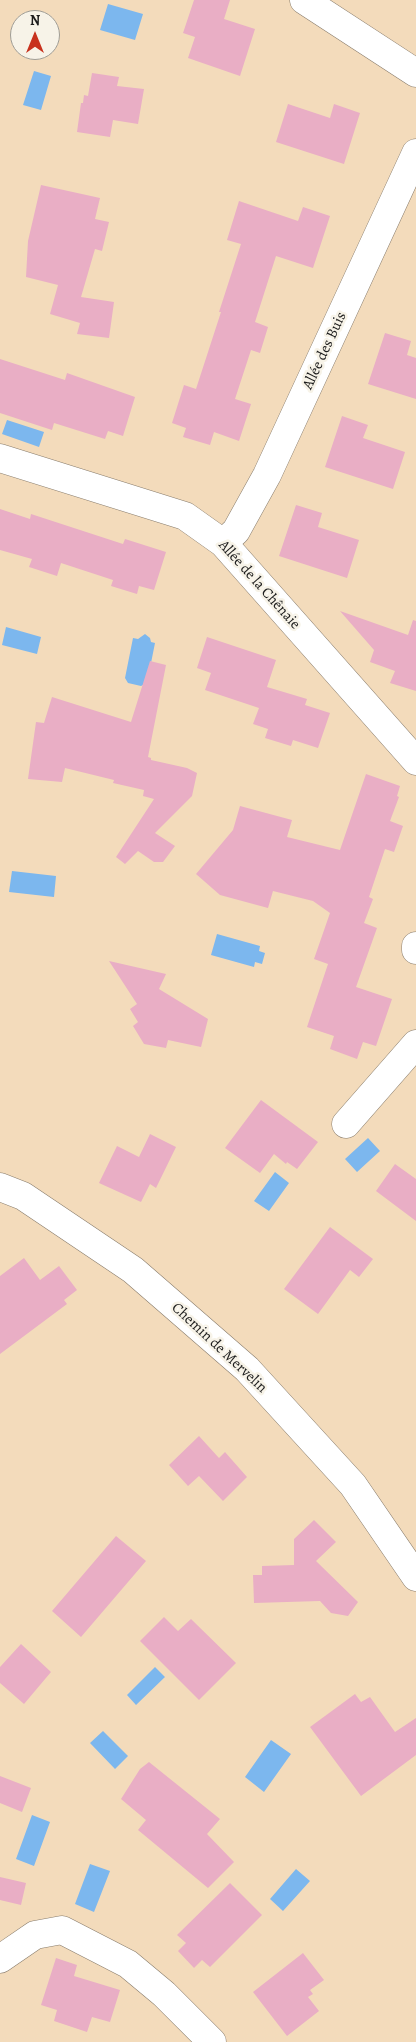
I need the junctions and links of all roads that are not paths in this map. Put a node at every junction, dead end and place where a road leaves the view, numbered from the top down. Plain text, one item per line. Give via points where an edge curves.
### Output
1 (304, 0) edge
2 (416, 73) edge
3 (416, 153) edge
4 (0, 458) edge
5 (223, 543) junction
6 (416, 761) edge
7 (416, 946) edge
8 (416, 950) edge
9 (416, 1044) edge
10 (346, 1124) dead end
11 (0, 1187) edge
12 (416, 1578) edge
13 (0, 1959) edge
14 (212, 2042) edge

1 - 2 street
3 - 5 street, Allée des Buis via 268,475 236,531
4 - 5 street, Allée de la Chênaie via 185,516
5 - 6 street, Allée de la Chênaie
7 - 8 street
9 - 10 street
11 - 12 street, Chemin de Mervelin via 24,1196 133,1270 247,1369 353,1484
13 - 14 street via 35,1935 62,1930 128,1964 164,1994

